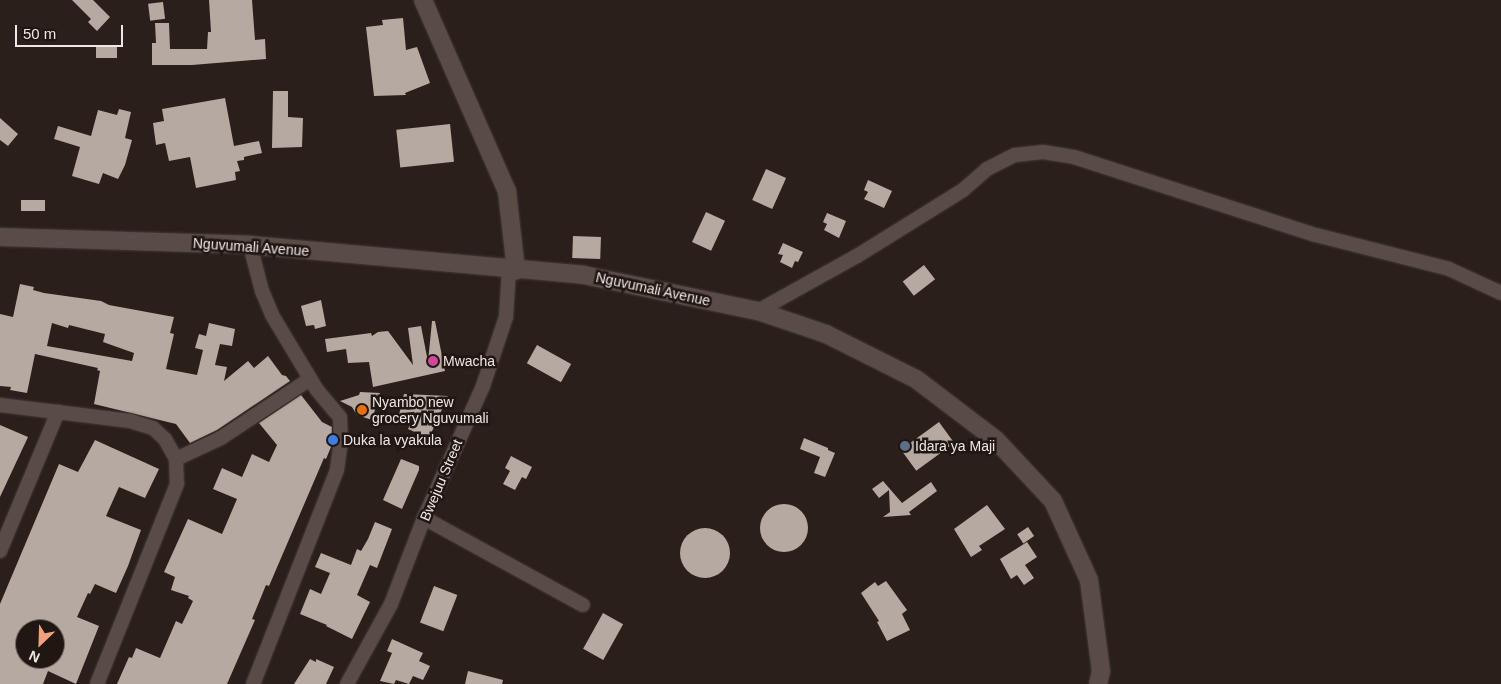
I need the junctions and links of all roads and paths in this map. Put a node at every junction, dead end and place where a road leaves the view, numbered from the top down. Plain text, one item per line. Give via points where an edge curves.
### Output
1 (423, 0) edge
2 (0, 237) edge
3 (250, 245) junction
4 (513, 269) junction
5 (1501, 293) edge
6 (758, 310) junction
7 (310, 379) junction
8 (0, 405) edge
9 (58, 412) junction
10 (176, 458) junction
11 (424, 518) junction
12 (1, 548) edge
13 (583, 605) dead end
14 (97, 684) edge
15 (252, 684) edge
16 (348, 684) edge
17 (1098, 684) edge

1 - 4 street via 507,191
2 - 3 street, Nguvumali Avenue
3 - 4 street, Nguvumali Avenue
3 - 7 street via 272,315
4 - 6 street, Nguvumali Avenue via 584,275
4 - 11 street, Bwejuu Street via 506,317 483,386
5 - 6 street via 1449,269 1316,236 1074,157 1043,152 1015,154 987,168 955,196
6 - 17 street, Nguvumali Avenue via 826,334 916,379 996,440 1052,501 1089,580 1101,671
7 - 10 street via 221,438
7 - 15 street via 340,417 337,470
8 - 9 street
9 - 10 street via 153,428 165,439
9 - 12 street
10 - 14 street via 177,484
11 - 13 street
11 - 16 street, Bwejuu Street via 391,604

